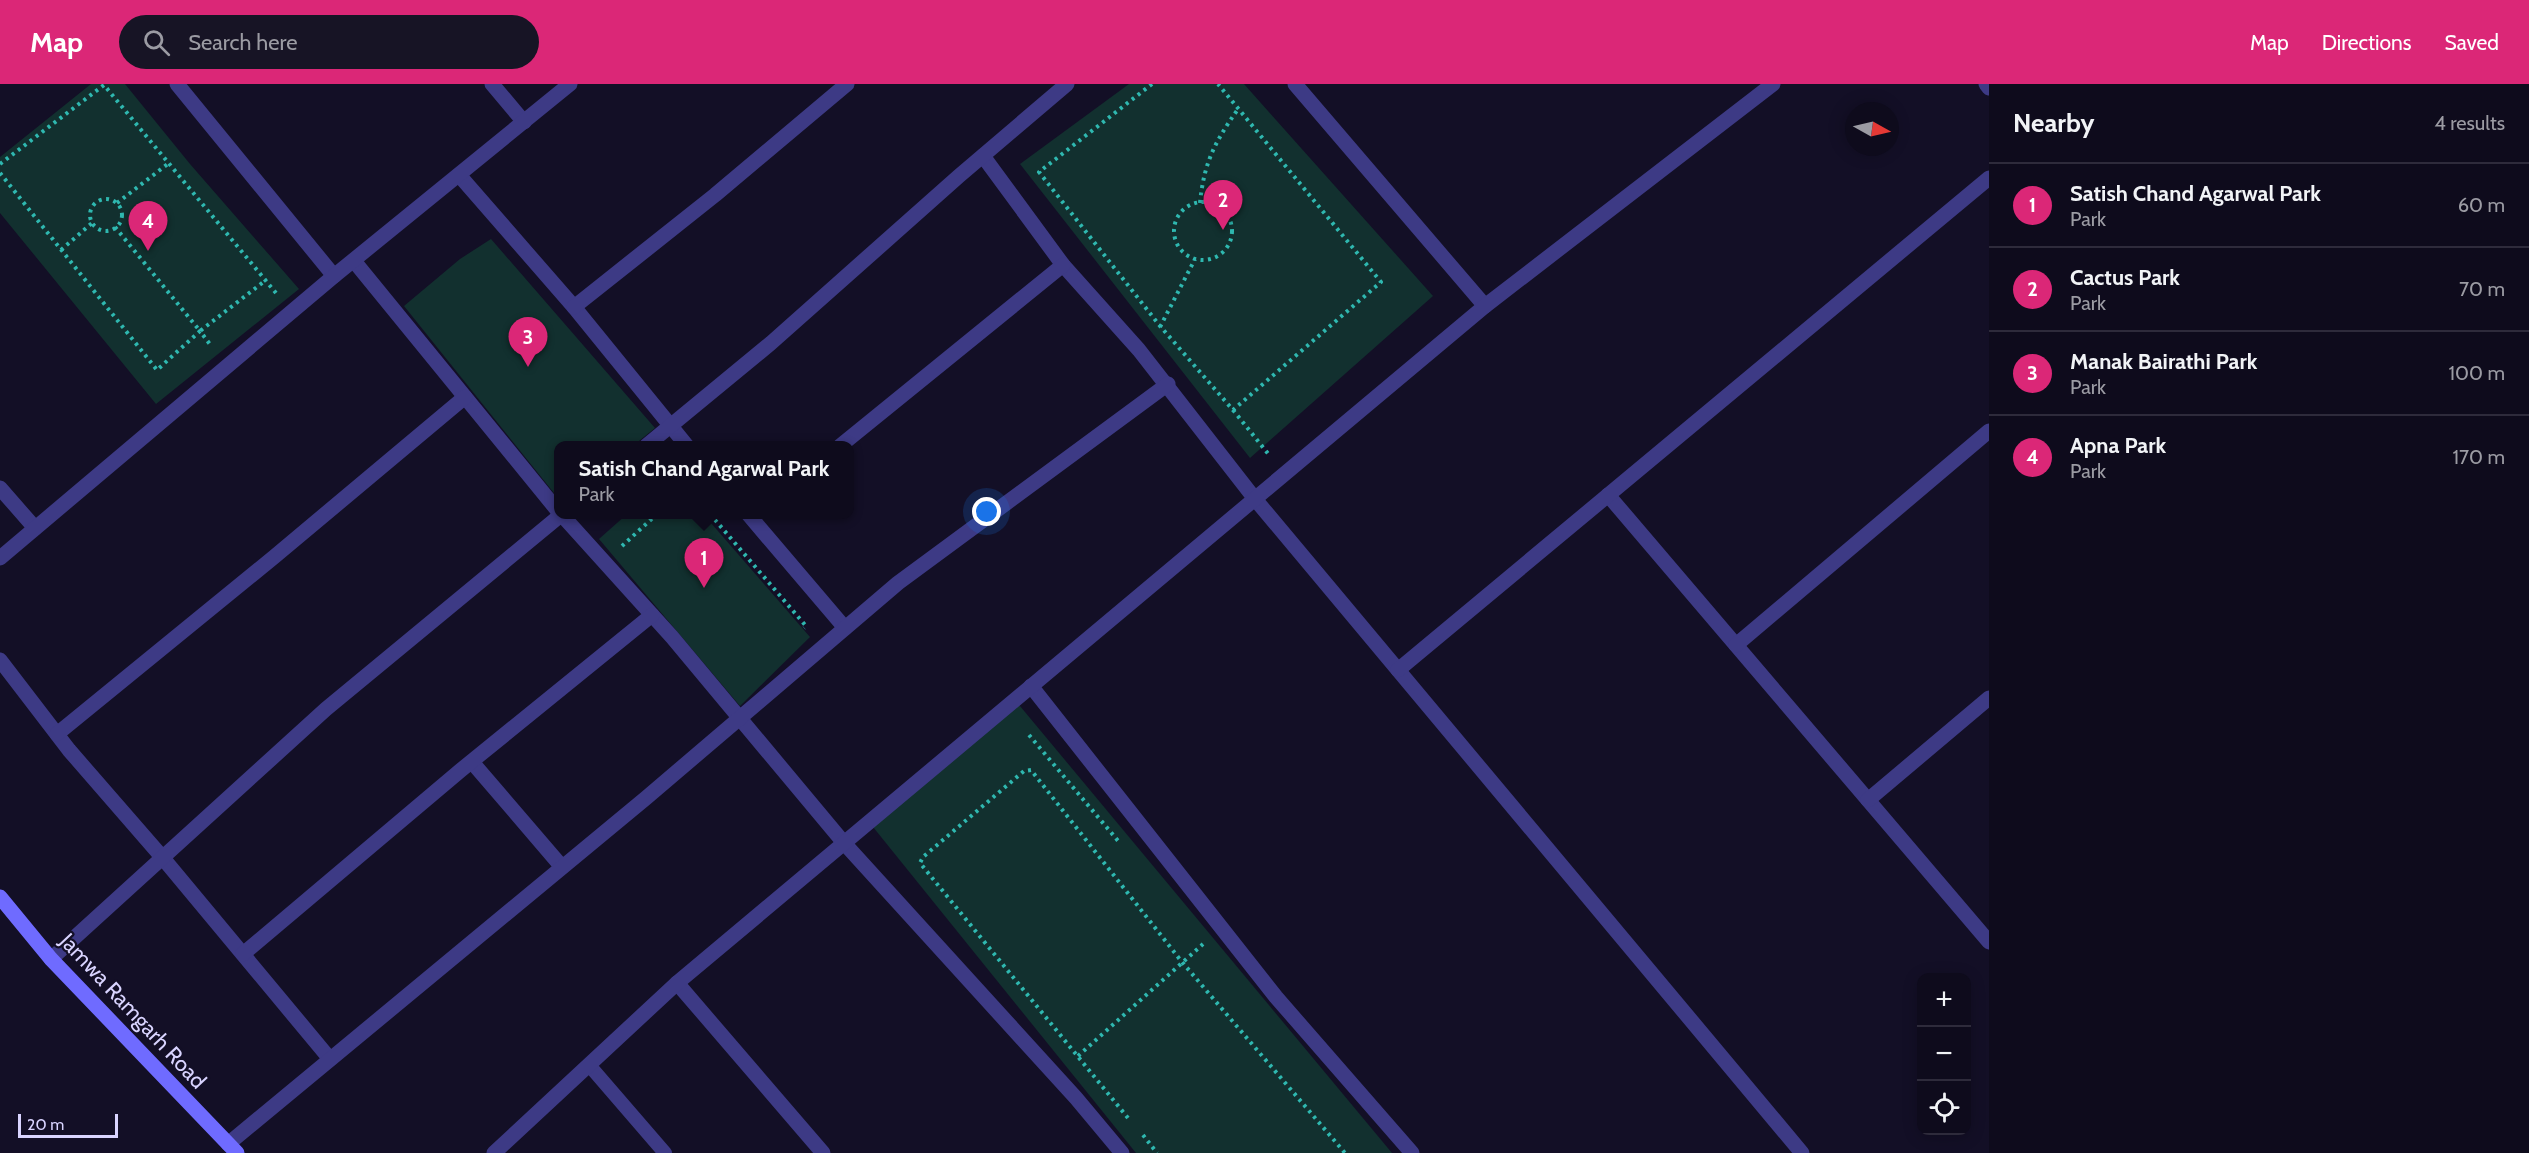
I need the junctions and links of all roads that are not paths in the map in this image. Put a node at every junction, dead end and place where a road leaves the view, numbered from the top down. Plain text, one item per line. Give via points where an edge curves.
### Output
1 (177, 84) edge
2 (492, 84) edge
3 (570, 84) edge
4 (847, 84) edge
5 (1067, 84) edge
6 (1295, 84) edge
7 (1773, 84) edge
8 (524, 122) junction
9 (983, 156) junction
10 (459, 175) junction
11 (1989, 178) edge
12 (354, 261) junction
13 (1062, 265) junction
14 (334, 276) junction
15 (1485, 306) junction
16 (574, 307) junction
17 (1168, 384) junction
18 (465, 397) junction
19 (670, 426) junction
20 (1989, 431) edge
21 (652, 441) edge
22 (683, 441) edge
23 (846, 441) edge
24 (0, 488) edge
25 (1608, 495) junction
26 (1255, 499) junction
27 (554, 505) edge
28 (555, 519) edge
29 (566, 519) edge
30 (757, 519) edge
31 (35, 528) junction
32 (0, 558) edge
33 (652, 615) junction
34 (845, 628) junction
35 (1736, 645) junction
36 (0, 660) edge
37 (1398, 670) junction
38 (1031, 686) junction
39 (1989, 699) edge
40 (740, 718) junction
41 (57, 734) junction
42 (472, 762) junction
43 (1868, 800) junction
44 (844, 843) junction
45 (162, 857) junction
46 (562, 867) junction
47 (0, 897) edge
48 (1989, 942) edge
49 (243, 954) junction
50 (51, 959) junction
51 (677, 982) junction
52 (330, 1059) junction
53 (590, 1065) junction
54 (232, 1148) edge
55 (494, 1153) edge
56 (665, 1153) edge
57 (823, 1153) edge
58 (1122, 1153) edge
59 (1412, 1153) edge
60 (1802, 1153) edge

1 - 14 street
2 - 8 street
3 - 8 street
4 - 16 street
5 - 9 street
6 - 15 street
7 - 15 street
8 - 10 street
9 - 13 street
9 - 19 street via 771,343
10 - 12 street
10 - 16 street
11 - 25 street
12 - 14 street
12 - 18 street
13 - 17 street
13 - 23 street
14 - 31 street
15 - 26 street
16 - 19 street
17 - 26 street
17 - 34 street via 898,583
18 - 27 street
18 - 41 street
19 - 21 street
19 - 22 street
20 - 35 street
24 - 31 street
25 - 35 street
25 - 37 street
26 - 37 street
26 - 38 street
28 - 45 street via 326,709
29 - 33 street
30 - 34 street
31 - 32 street
33 - 40 street
33 - 42 street
34 - 40 street
35 - 43 street
36 - 41 street
37 - 60 street
38 - 44 street
38 - 59 street via 1276,997
39 - 43 street
40 - 44 street
40 - 46 street
41 - 45 street
42 - 46 street
42 - 49 street
43 - 48 street
44 - 51 street
44 - 58 street
45 - 49 street
45 - 50 street
46 - 52 street
47 - 50 main road, Jamwa Ramgarh Road
49 - 52 street
50 - 54 main road, Jamwa Ramgarh Road
51 - 53 street
51 - 57 street
52 - 54 street
53 - 55 street
53 - 56 lane

